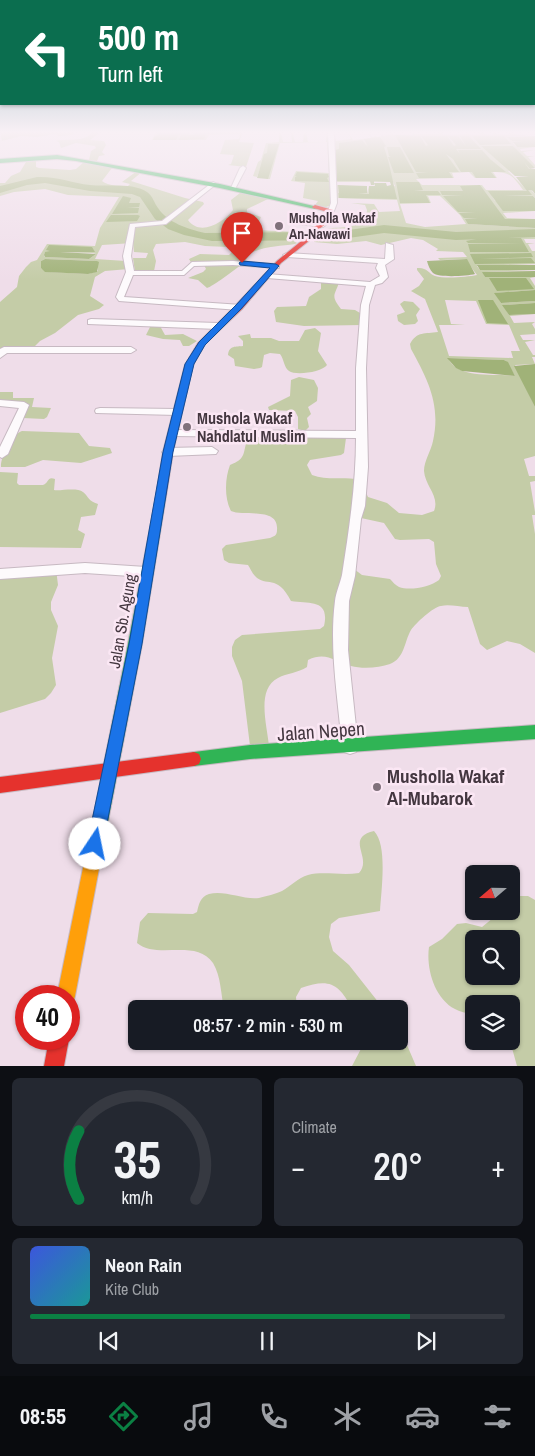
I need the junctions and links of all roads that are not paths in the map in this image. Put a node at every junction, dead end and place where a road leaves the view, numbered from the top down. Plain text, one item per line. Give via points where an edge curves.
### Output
1 (202, 182) edge
2 (236, 182) edge
3 (333, 182) edge
4 (213, 184) junction
5 (232, 189) junction
6 (332, 212) junction
7 (292, 222) dead end
8 (323, 225) junction
9 (389, 245) dead end
10 (287, 255) junction
11 (387, 261) junction
12 (276, 266) junction
13 (131, 273) junction
14 (267, 276) junction
15 (370, 284) junction
16 (239, 307) junction
17 (91, 322) dead end
18 (218, 326) junction
19 (131, 350) dead end
20 (0, 355) edge
21 (0, 403) edge
22 (100, 411) dead end
23 (177, 412) junction
24 (173, 434) junction
25 (362, 435) junction
26 (212, 451) dead end
27 (168, 452) junction
28 (2, 454) dead end
29 (146, 572) junction
30 (0, 574) edge
31 (535, 732) edge
32 (350, 746) junction
33 (110, 770) junction
34 (0, 785) edge
35 (68, 985) edge
36 (57, 1050) edge
37 (54, 1066) edge

1 - 4 street
2 - 5 street
3 - 6 street
4 - 5 street
4 - 13 street via 166,221 132,225 127,256 131,262
5 - 6 street
6 - 8 street
7 - 8 street
8 - 10 street, Jalan Sb. Agung
9 - 11 street via 390,259
10 - 11 street
10 - 12 street, Jalan Sb. Agung
11 - 15 street via 381,264 382,279
12 - 13 street via 233,262 192,264 184,274
12 - 14 street, Jalan Sb. Agung
13 - 16 street via 120,297 122,299
14 - 15 street
14 - 16 street, Jalan Sb. Agung
15 - 25 street via 365,305 361,368
16 - 18 street, Jalan Sb. Agung
17 - 18 street
18 - 23 street, Jalan Sb. Agung via 197,349
19 - 20 street via 4,350
21 - 28 street via 24,405
22 - 23 street
23 - 24 street, Jalan Sb. Agung
24 - 25 street
24 - 27 street, Jalan Sb. Agung
25 - 32 street via 359,506 342,601 341,650
26 - 27 street
27 - 29 street, Jalan Sb. Agung
29 - 30 street via 85,568
29 - 33 street, Jalan Sb. Agung via 136,644
31 - 32 street, Jalan Nepen
32 - 33 street, Jalan Nepen via 250,752
33 - 34 street, Jalan Nepen
33 - 35 street, Jalan Sb. Agung
36 - 37 street

